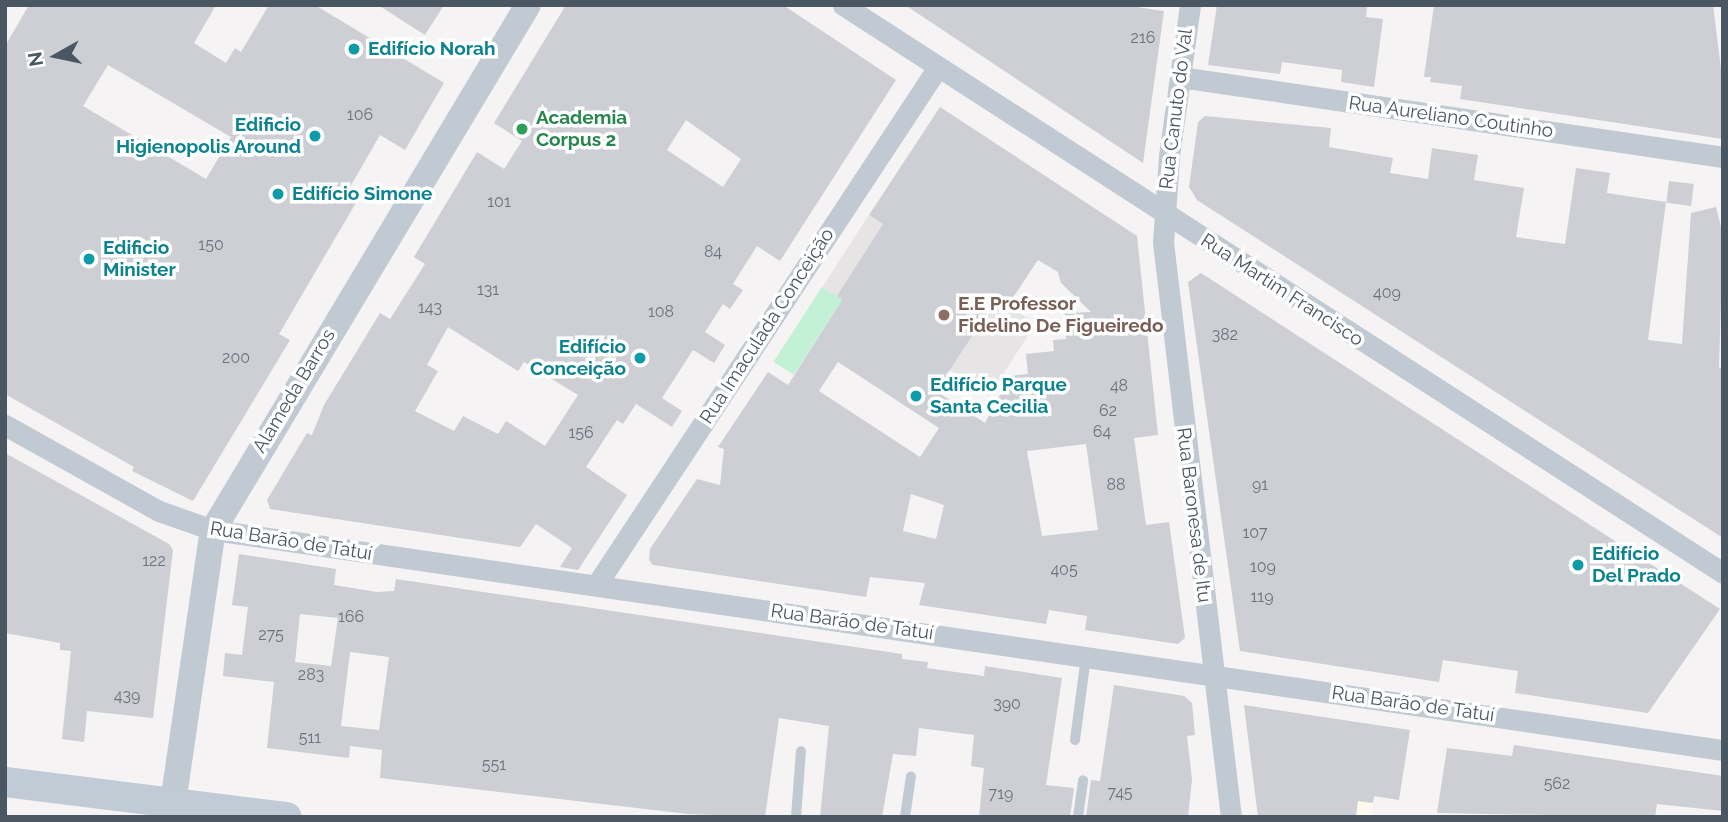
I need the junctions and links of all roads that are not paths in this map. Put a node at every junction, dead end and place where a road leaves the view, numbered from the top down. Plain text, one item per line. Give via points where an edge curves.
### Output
1 (528, 5) edge
2 (842, 5) edge
3 (1190, 5) edge
4 (938, 67) junction
5 (1180, 77) junction
6 (1723, 157) edge
7 (1164, 213) junction
8 (5, 425) edge
9 (213, 530) junction
10 (1723, 573) edge
11 (597, 584) junction
12 (1086, 656) junction
13 (1214, 674) junction
14 (1075, 740) dead end
15 (1723, 750) edge
16 (801, 751) dead end
17 (911, 776) dead end
18 (1083, 780) dead end
19 (5, 782) edge
20 (172, 810) edge
21 (287, 817) edge
22 (796, 817) edge
23 (905, 817) edge
24 (1078, 817) edge
25 (1231, 817) edge

1 - 9 street, Alameda Barros
2 - 4 street, Rua Martim Francisco
3 - 5 street, Rua Canuto do Val
4 - 7 street, Rua Martim Francisco
4 - 11 street, Rua Imaculada Conceição
5 - 6 street, Rua Aureliano Coutinho
5 - 7 street, Rua Canuto do Val
7 - 10 street, Rua Martim Francisco
7 - 13 street, Rua Baronesa de Itu via 1172,340
8 - 9 street, Rua Barão de Tatuí via 159,511
9 - 11 street, Rua Barão de Tatuí
9 - 20 street, Alameda Barros
11 - 12 street, Rua Barão de Tatuí
12 - 13 street, Rua Barão de Tatuí
12 - 14 lane
13 - 15 street, Rua Barão de Tatuí
13 - 25 street, Rua Baronesa de Itu
16 - 22 lane
17 - 23 lane
18 - 24 lane
19 - 20 main road
20 - 21 main road

